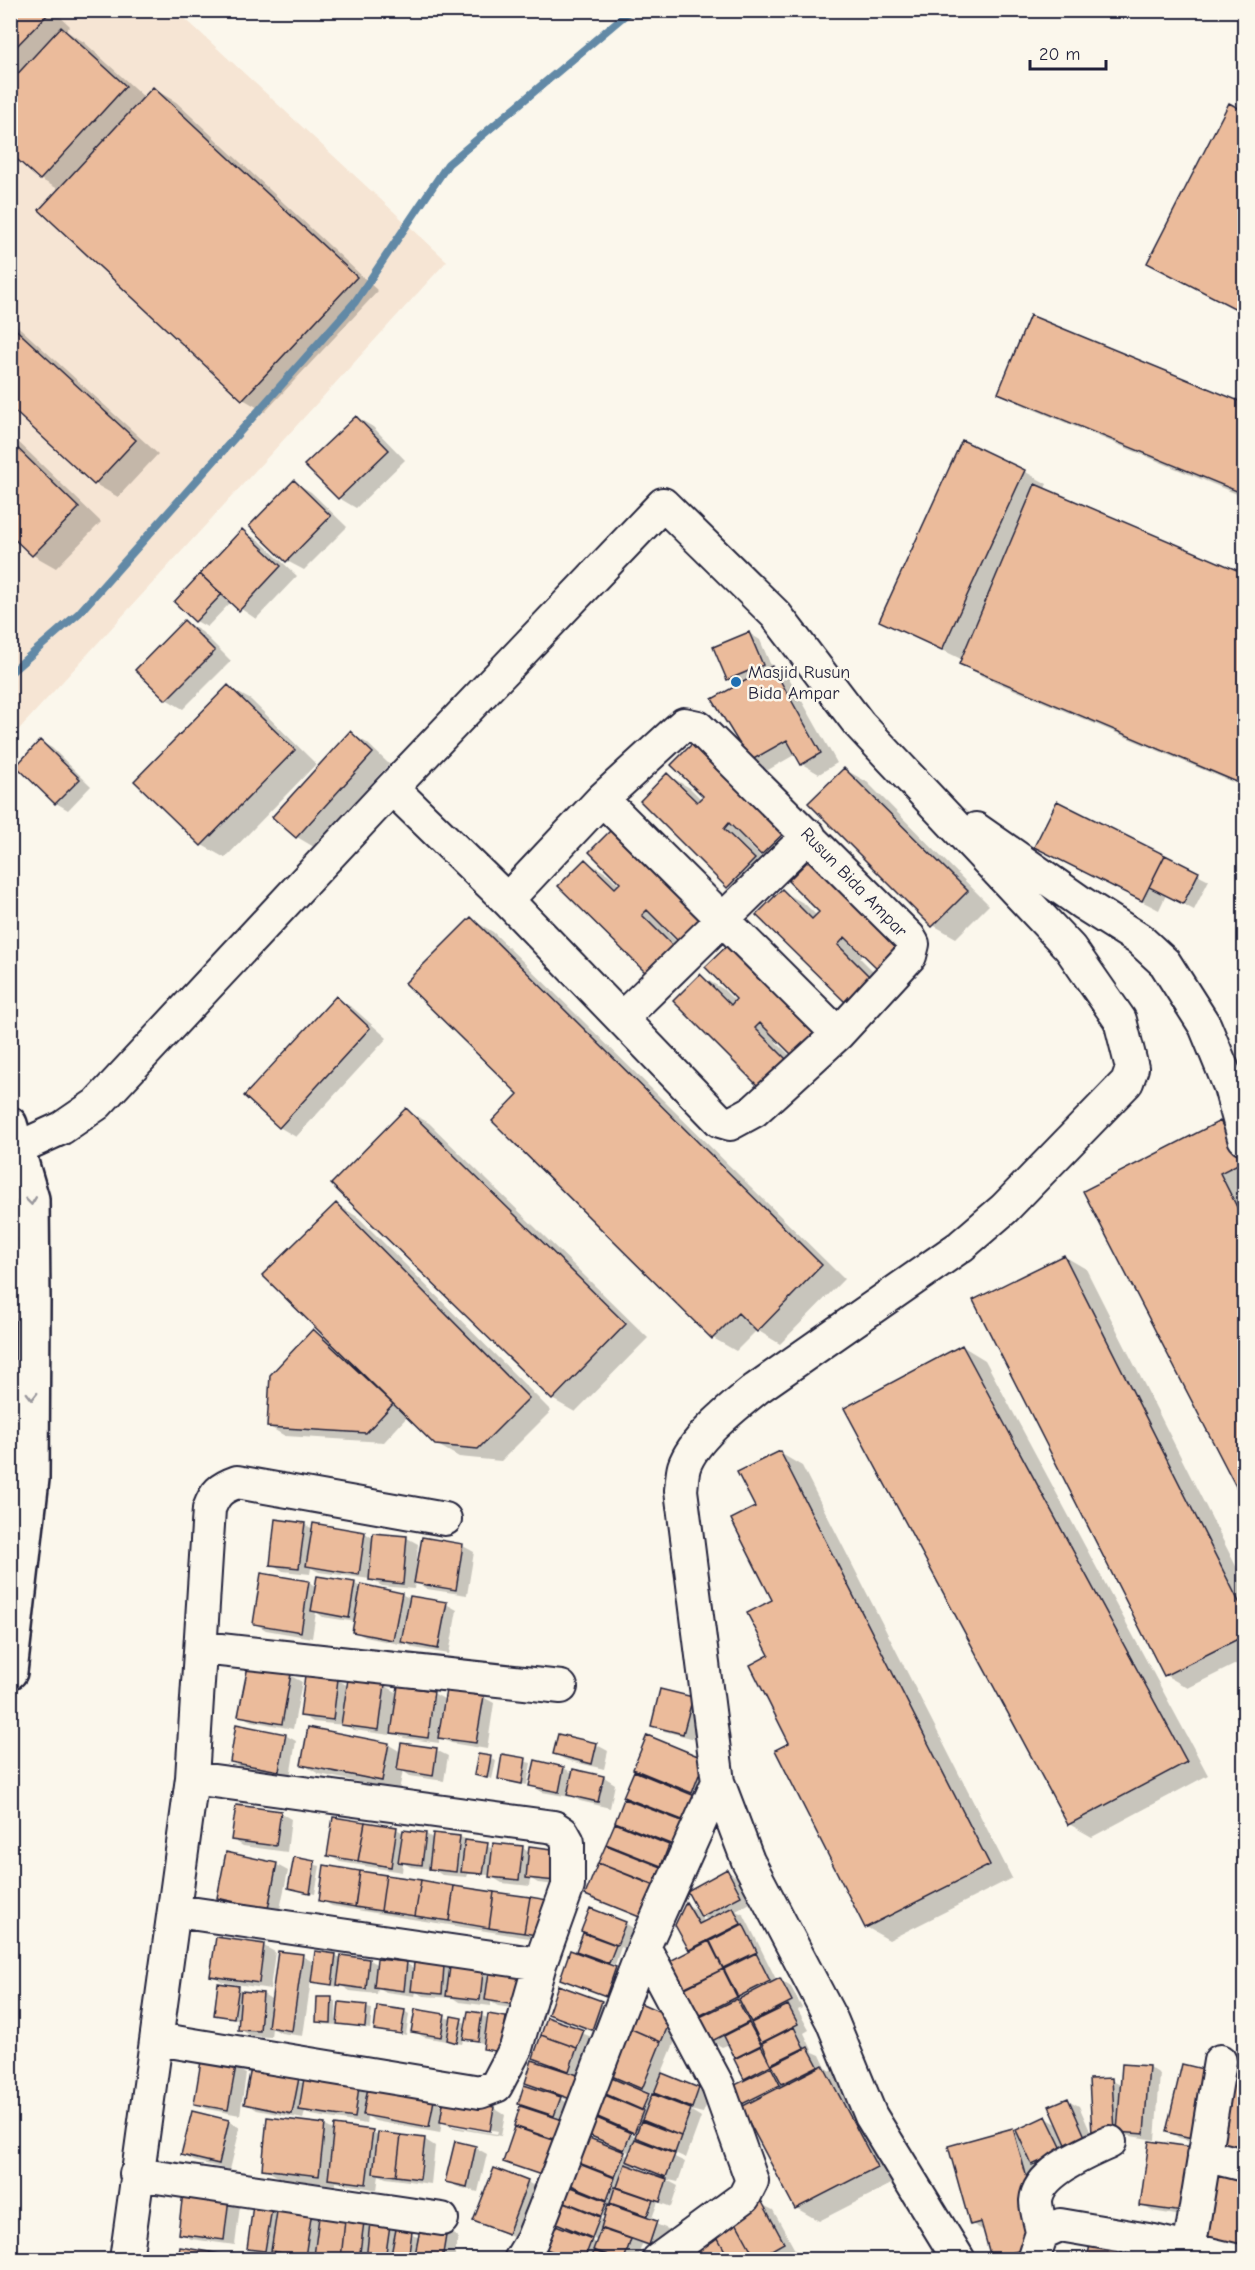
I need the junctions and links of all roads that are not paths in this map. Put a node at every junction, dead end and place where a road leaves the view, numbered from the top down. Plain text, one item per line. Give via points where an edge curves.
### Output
1 (392, 788) junction
2 (921, 791) junction
3 (602, 799) junction
4 (809, 835) junction
5 (507, 900) junction
6 (723, 920) junction
7 (621, 1018) junction
8 (838, 1034) junction
9 (14, 1136) edge
10 (1245, 1138) edge
11 (445, 1519) dead end
12 (202, 1648) junction
13 (10, 1672) edge
14 (561, 1687) dead end
15 (192, 1778) junction
16 (718, 1782) junction
17 (176, 1911) junction
18 (644, 1947) junction
19 (540, 1964) junction
20 (157, 2038) junction
21 (1220, 2061) dead end
22 (1110, 2142) dead end
23 (1204, 2155) junction
24 (1245, 2165) edge
25 (136, 2174) junction
26 (442, 2220) dead end
27 (1038, 2246) edge
28 (1189, 2250) junction
29 (126, 2259) edge
30 (520, 2259) edge
31 (658, 2259) edge
32 (959, 2259) edge
33 (1235, 2259) edge

1 - 2 street via 663,504 776,615 859,724
1 - 5 street, Rusun Bida Ampar
1 - 9 street via 97,1104 62,1128
2 - 10 street via 1139,939 1165,963 1205,1026 1230,1087
2 - 16 street via 1070,948 1120,1020 1132,1068 1127,1083 1111,1101 1004,1209 961,1246 756,1389 701,1441 684,1466 681,1490
3 - 4 street, Rusun Bida Ampar via 684,724 690,725 698,727
3 - 5 street, Rusun Bida Ampar
3 - 6 street
4 - 6 street
4 - 8 street, Rusun Bida Ampar via 913,944 910,956
5 - 7 street, Rusun Bida Ampar
6 - 7 street
6 - 8 street
7 - 8 street, Rusun Bida Ampar via 720,1121 730,1124 754,1111
9 -> 13 main road via 32,1200 32,1479
11 - 12 street via 237,1482 224,1486 215,1494 209,1509
12 - 14 street
12 - 15 street
15 - 17 street
15 - 19 street via 554,1827 568,1842 568,1886
16 - 18 street
16 - 32 street via 748,1861 832,2021 871,2115
17 - 19 street
17 - 20 street
18 - 30 street via 544,2210
18 - 31 street via 718,2086 752,2181 744,2197
19 - 20 street via 516,2048 496,2086 480,2092
20 - 25 street
21 - 23 street
22 - 27 street via 1066,2163 1041,2186 1036,2201
23 - 24 street
23 - 28 street
25 - 26 street
25 - 29 street
27 - 28 street via 1060,2225
28 - 33 street

